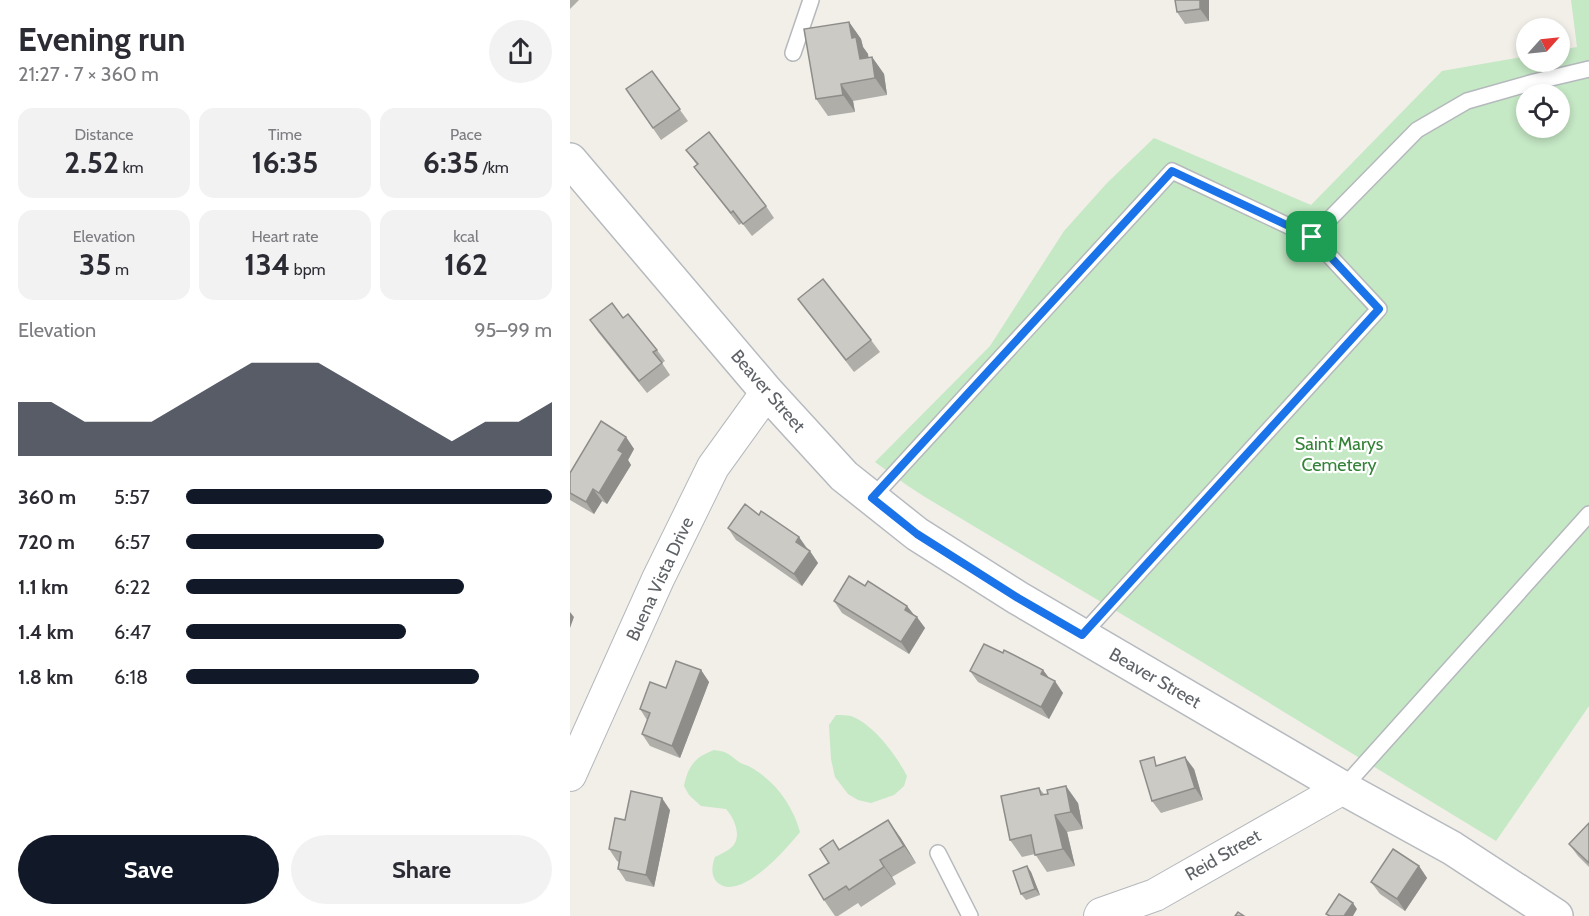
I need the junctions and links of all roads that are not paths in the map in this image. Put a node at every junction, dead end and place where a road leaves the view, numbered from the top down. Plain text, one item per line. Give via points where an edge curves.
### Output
1 (811, 0) edge
2 (793, 53) dead end
3 (1589, 69) edge
4 (570, 159) edge
5 (1312, 237) junction
6 (767, 392) junction
7 (872, 498) junction
8 (1589, 514) edge
9 (1082, 635) junction
10 (570, 775) edge
11 (1343, 788) junction
12 (938, 853) dead end
13 (970, 916) edge
14 (1100, 916) edge
15 (1556, 916) edge

1 - 2 lane
3 - 5 lane via 1467,101 1417,130
4 - 6 main road, Beaver Street
5 - 7 lane via 1172,171
5 - 9 lane via 1379,309
6 - 7 main road, Beaver Street via 844,476
6 - 10 street, Buena Vista Drive via 713,467
7 - 9 main road, Beaver Street via 917,534
8 - 11 lane
9 - 11 main road, Beaver Street
11 - 14 street, Reid Street via 1155,895
11 - 15 main road, Beaver Street via 1452,848
12 - 13 lane

